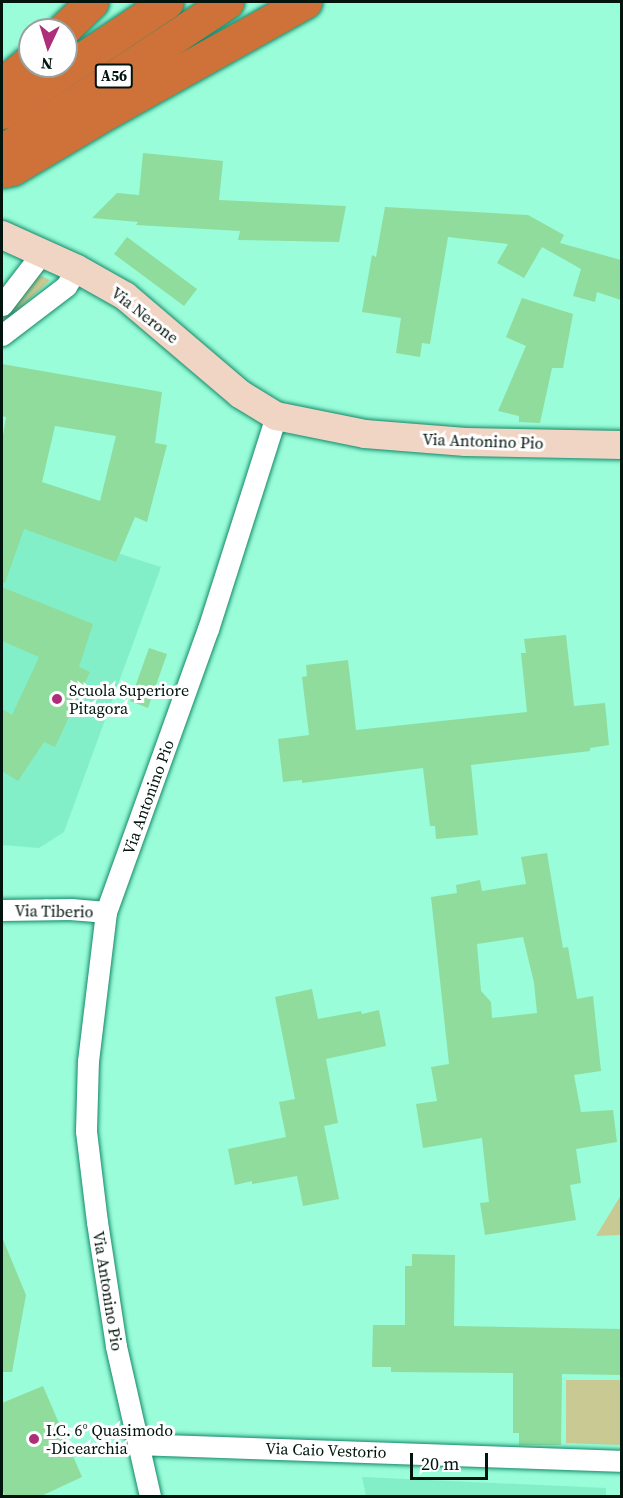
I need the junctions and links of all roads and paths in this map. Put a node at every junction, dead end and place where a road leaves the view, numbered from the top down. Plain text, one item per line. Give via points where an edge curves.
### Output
1 (92, 2) edge
2 (167, 2) edge
3 (227, 2) edge
4 (305, 2) edge
5 (75, 18) edge
6 (18, 71) edge
7 (2, 84) edge
8 (2, 112) edge
9 (2, 151) edge
10 (2, 171) edge
11 (2, 235) edge
12 (42, 253) junction
13 (77, 269) junction
14 (2, 305) edge
15 (2, 334) edge
16 (276, 416) junction
17 (621, 445) edge
18 (2, 910) edge
19 (106, 912) junction
20 (138, 1444) junction
21 (621, 1461) edge
22 (150, 1497) edge

1 - 5 highway
2 - 8 highway, A56
3 - 9 highway, A56
4 - 10 highway via 12,170
6 - 7 highway
11 - 12 street, Via Nerone
12 - 13 street, Via Nerone
12 - 14 street
13 - 15 street via 66,286
13 - 16 street, Via Nerone via 125,296 240,394
16 - 17 street, Via Antonino Pio via 365,434 466,442
16 - 19 street, Via Antonino Pio via 208,629
18 - 19 street, Via Tiberio
19 - 20 street, Via Antonino Pio via 88,1061 86,1131 116,1346
20 - 21 street, Via Caio Vestorio
20 - 22 street, Via Antonino Pio

